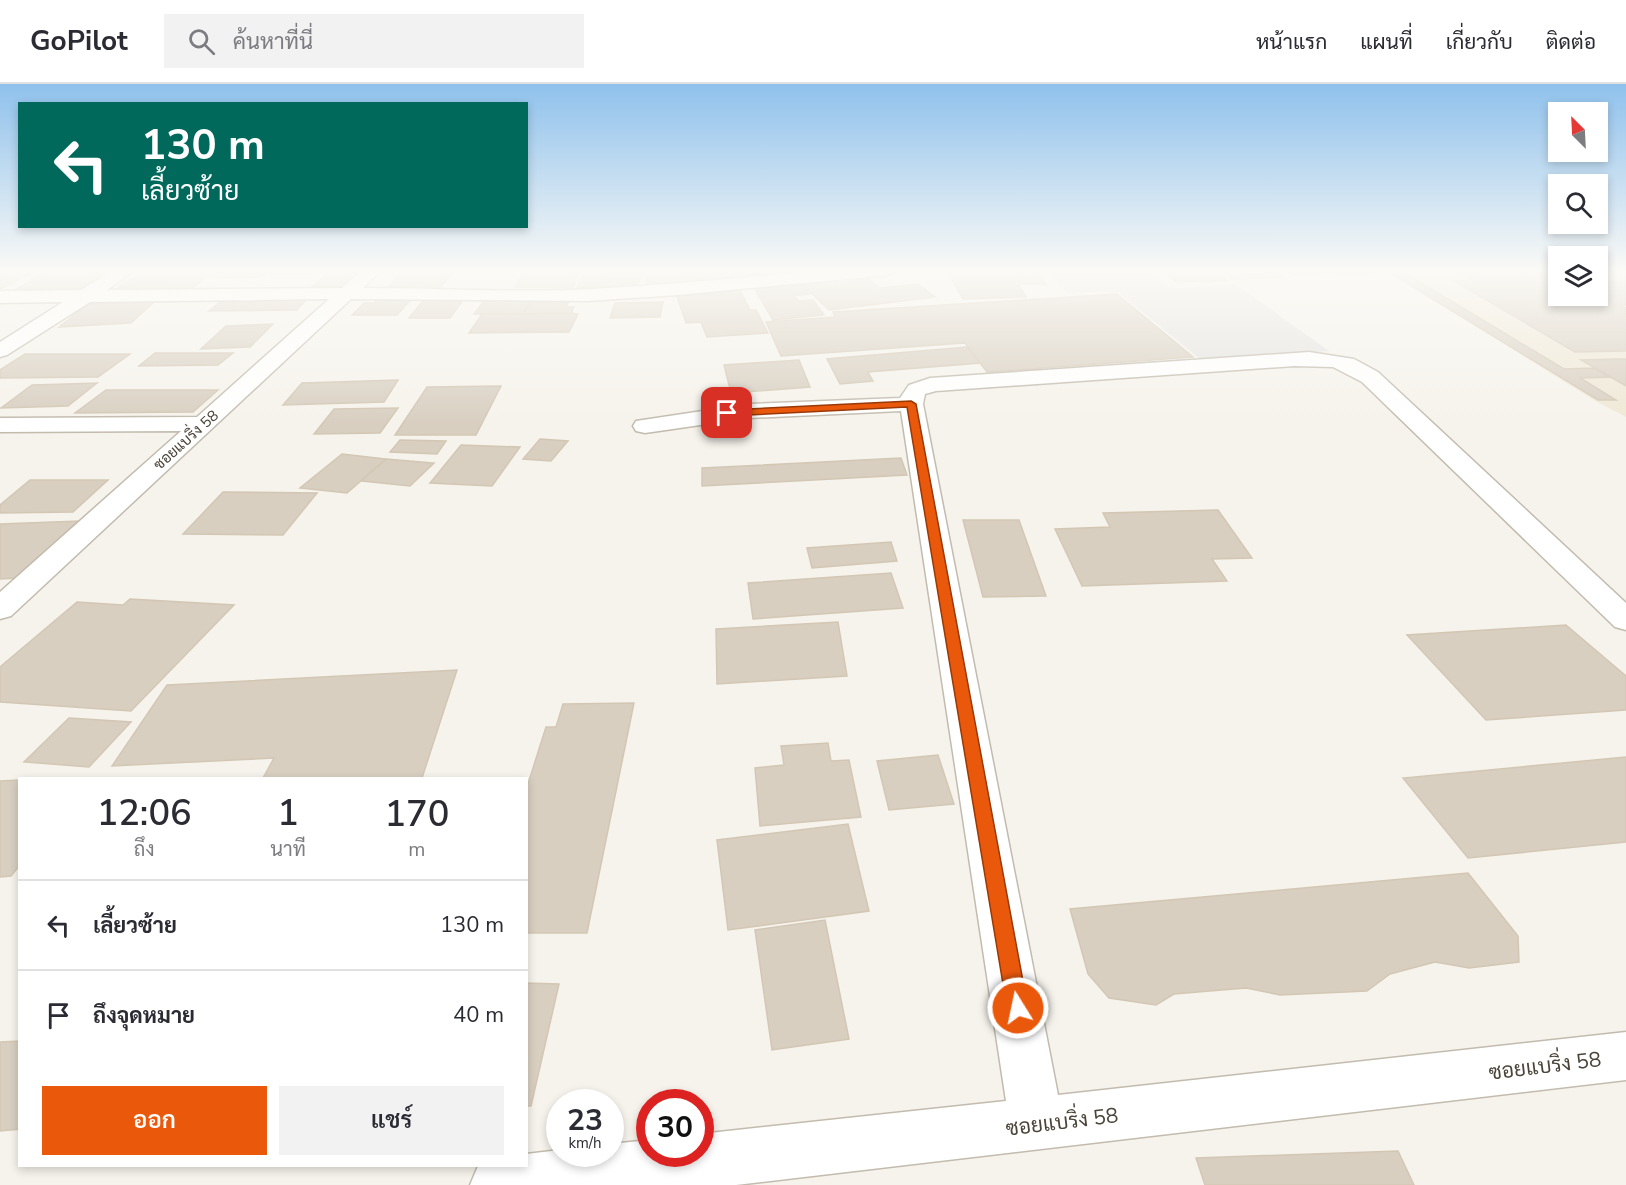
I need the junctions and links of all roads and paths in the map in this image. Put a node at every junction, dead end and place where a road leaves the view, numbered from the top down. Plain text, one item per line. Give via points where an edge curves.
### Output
1 (46, 321) edge
2 (315, 321) edge
3 (0, 351) edge
4 (911, 404) junction
5 (204, 424) junction
6 (0, 426) edge
7 (645, 426) dead end
8 (3, 603) edge
9 (1626, 620) edge
10 (1626, 1056) edge
11 (1037, 1124) junction
12 (498, 1185) edge

1 - 3 street
2 - 5 street, ซอยแบริ่ง 58
4 - 7 street via 749,411
4 - 9 street via 915,390 934,384 1301,359 1346,362 1370,377
4 - 11 street
5 - 6 street
5 - 8 street, ซอยแบริ่ง 58
10 - 11 street, ซอยแบริ่ง 58
11 - 12 street, ซอยแบริ่ง 58

